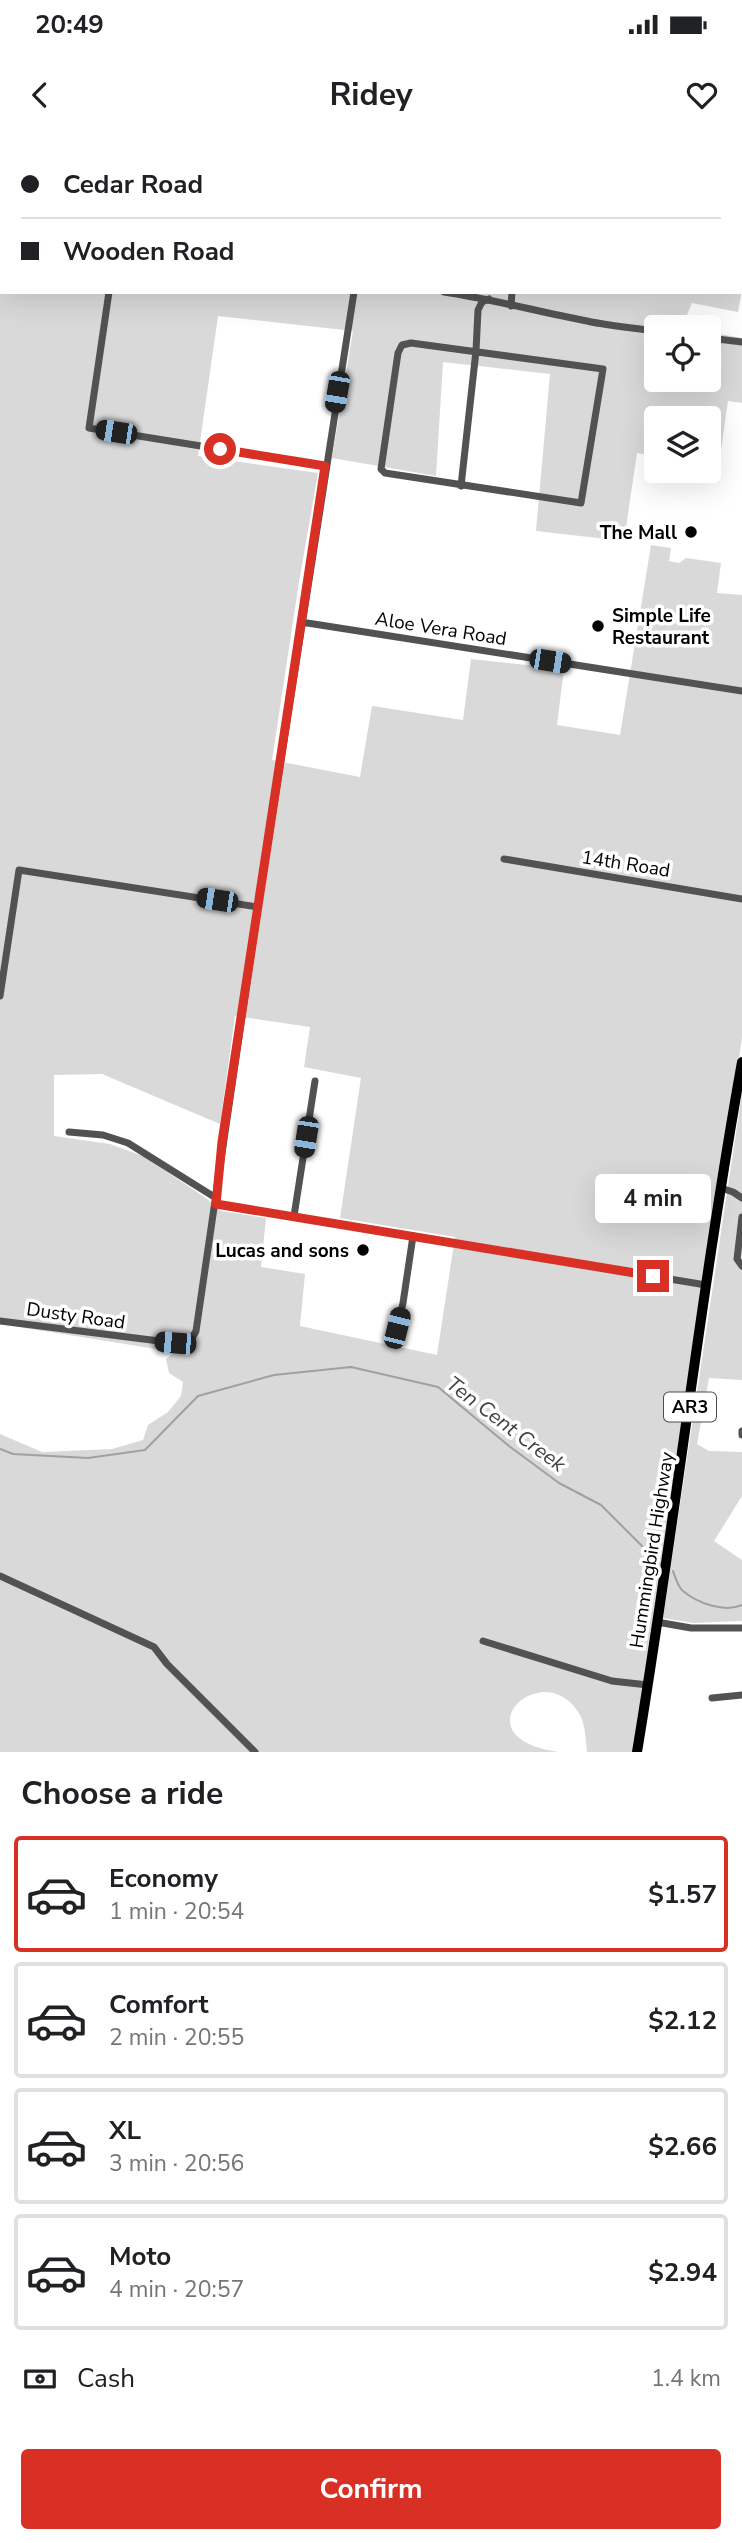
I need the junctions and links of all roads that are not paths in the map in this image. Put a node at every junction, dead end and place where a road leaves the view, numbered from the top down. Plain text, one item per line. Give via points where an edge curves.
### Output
1 (109, 294) edge
2 (354, 294) edge
3 (457, 294) edge
4 (512, 294) edge
5 (490, 299) junction
6 (511, 306) junction
7 (644, 329) edge
8 (721, 339) edge
9 (742, 342) edge
10 (476, 351) junction
11 (325, 466) junction
12 (461, 486) junction
13 (301, 622) junction
14 (742, 691) edge
15 (504, 859) dead end
16 (742, 899) edge
17 (257, 906) junction
18 (1, 977) edge
19 (0, 996) edge
20 (742, 1062) edge
21 (315, 1081) dead end
22 (69, 1132) dead end
23 (721, 1188) junction
24 (742, 1198) edge
25 (216, 1201) junction
26 (294, 1216) junction
27 (742, 1217) edge
28 (413, 1236) junction
29 (742, 1266) edge
30 (706, 1286) junction
31 (0, 1321) edge
32 (394, 1341) dead end
33 (0, 1576) edge
34 (657, 1622) junction
35 (742, 1628) edge
36 (483, 1641) dead end
37 (649, 1685) junction
38 (742, 1695) edge
39 (712, 1698) dead end
40 (255, 1752) edge
41 (637, 1752) edge

1 - 11 street via 89,428
2 - 11 street
3 - 5 street
4 - 6 street
5 - 6 street
5 - 10 street via 478,310
6 - 7 street
8 - 9 street
10 - 12 street
10 - 12 street via 402,345 381,469
10 - 12 street via 603,369 581,503
11 - 13 street
13 - 14 street, Aloe Vera Road
13 - 17 street
15 - 16 street, 14th Road
17 - 18 street via 19,870
17 - 25 street
18 - 19 street
20 - 23 main road, Hummingbird Highway / AR3
21 - 26 street
22 - 25 street via 128,1143
23 - 24 street
23 - 30 main road, Hummingbird Highway / AR3
25 - 26 street
25 - 31 street, Dusty Road via 196,1331 190,1342 145,1341
26 - 28 street
27 - 29 street via 737,1259
28 - 30 street
28 - 32 street
30 - 34 main road, Hummingbird Highway / AR3
33 - 40 street via 153,1647
34 - 35 street via 691,1628
34 - 37 main road, Hummingbird Highway / AR3
36 - 37 street via 612,1681
37 - 41 main road, Hummingbird Highway / AR3
38 - 39 street

